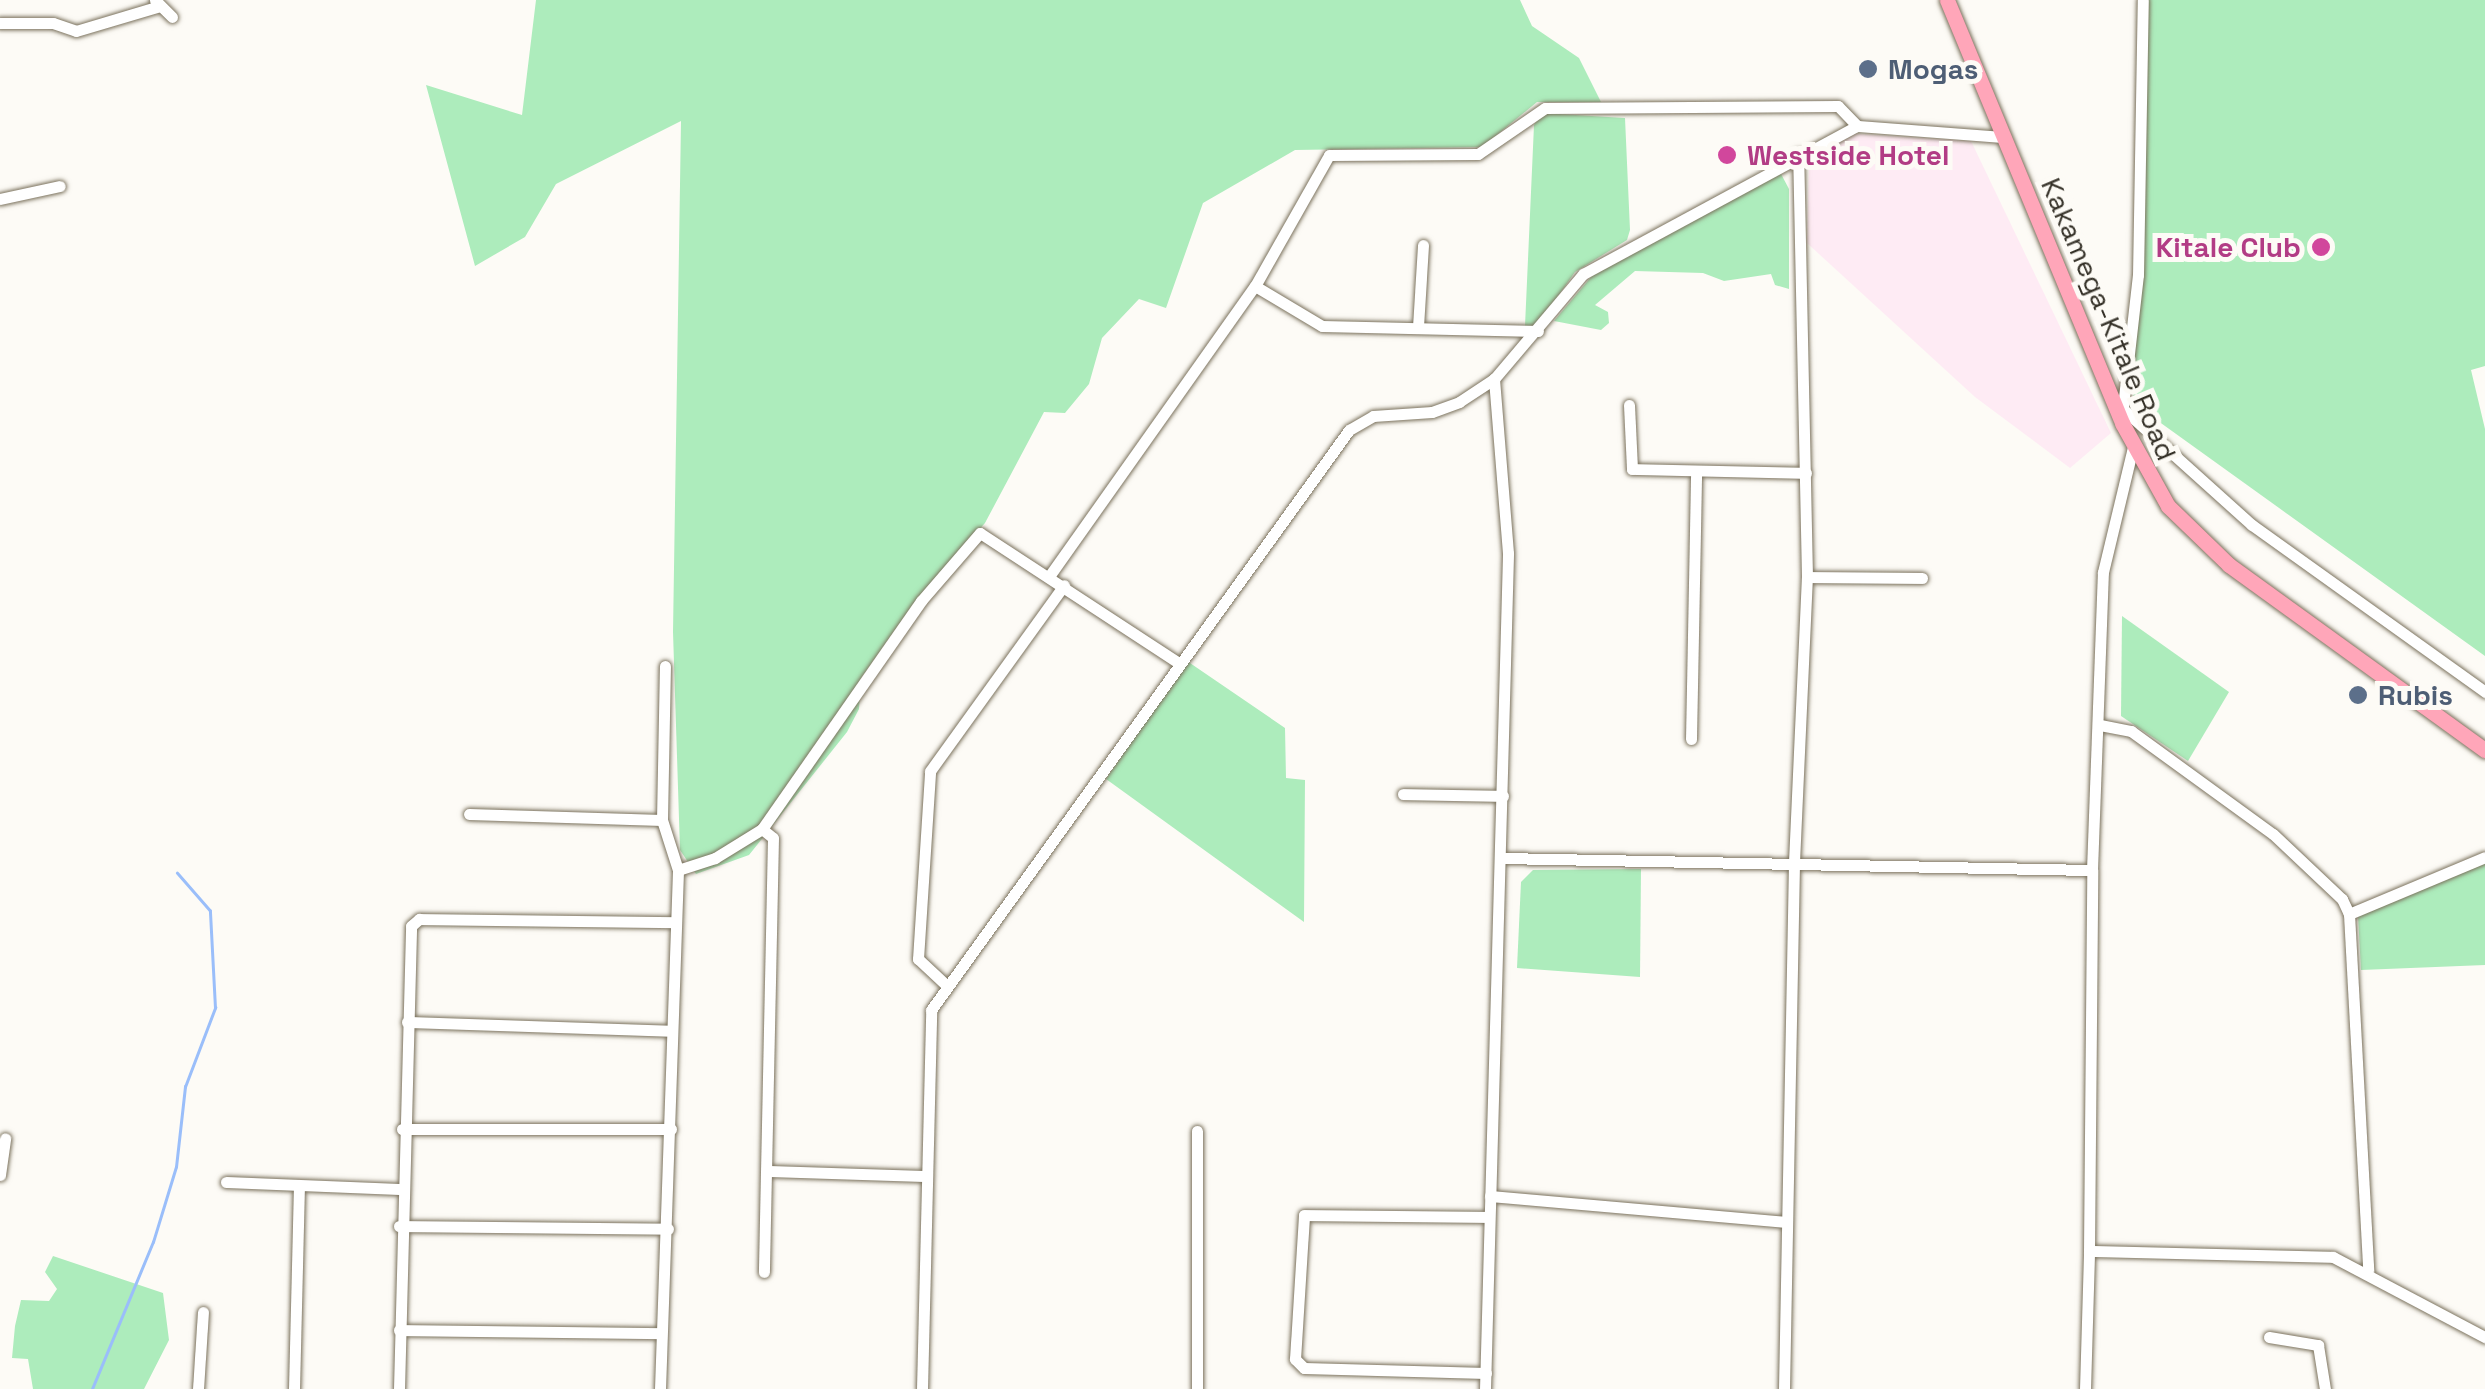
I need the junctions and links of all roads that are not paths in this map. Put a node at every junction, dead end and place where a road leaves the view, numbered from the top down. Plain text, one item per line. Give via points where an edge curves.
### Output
1 (1947, 0) edge
2 (2143, 0) edge
3 (158, 3) edge
4 (172, 17) dead end
5 (0, 23) edge
6 (1857, 126) junction
7 (2004, 137) junction
8 (1798, 154) junction
9 (60, 186) dead end
10 (0, 200) edge
11 (1422, 245) dead end
12 (1255, 286) junction
13 (1418, 327) junction
14 (1538, 331) junction
15 (1494, 379) junction
16 (1629, 405) dead end
17 (2122, 416) junction
18 (2133, 448) junction
19 (1696, 471) junction
20 (1806, 473) junction
21 (1050, 575) junction
22 (1807, 577) junction
23 (1922, 578) dead end
24 (1064, 585) junction
25 (1177, 662) junction
26 (665, 666) dead end
27 (2485, 692) edge
28 (2100, 725) junction
29 (1690, 739) dead end
30 (2485, 750) edge
31 (1403, 794) dead end
32 (1503, 796) junction
33 (469, 814) dead end
34 (662, 820) junction
35 (762, 829) junction
36 (2485, 856) edge
37 (1502, 858) junction
38 (1794, 862) junction
39 (678, 870) junction
40 (2092, 870) junction
41 (2349, 914) junction
42 (672, 922) junction
43 (945, 984) junction
44 (407, 1022) junction
45 (672, 1031) junction
46 (402, 1128) junction
47 (671, 1129) junction
48 (1197, 1131) dead end
49 (5, 1138) dead end
50 (766, 1171) junction
51 (0, 1175) edge
52 (926, 1176) junction
53 (226, 1182) dead end
54 (298, 1188) junction
55 (400, 1189) junction
56 (1490, 1196) junction
57 (1488, 1217) junction
58 (1787, 1222) junction
59 (400, 1226) junction
60 (668, 1229) junction
61 (2089, 1251) junction
62 (2368, 1270) junction
63 (764, 1272) dead end
64 (203, 1312) dead end
65 (399, 1330) junction
66 (661, 1334) junction
67 (2270, 1337) dead end
68 (2485, 1337) edge
69 (1486, 1373) junction
70 (198, 1389) edge
71 (294, 1389) edge
72 (398, 1389) edge
73 (660, 1389) edge
74 (922, 1389) edge
75 (1197, 1389) edge
76 (1485, 1389) edge
77 (1784, 1389) edge
78 (2086, 1389) edge
79 (2325, 1389) edge

1 - 7 highway, Kakamega-Kitale Road
2 - 17 street via 2138,275
3 - 4 street
3 - 5 street via 76,32 53,23
6 - 7 street
6 - 8 street
6 - 12 street via 1838,106 1545,108 1478,154 1328,155
7 - 17 highway, Kakamega-Kitale Road
8 - 14 street via 1583,274
8 - 20 street
9 - 10 street
11 - 13 street
12 - 13 street via 1316,324
12 - 21 street
13 - 14 street
14 - 15 street
15 - 25 street via 1446,408 1359,421
15 - 32 street via 1508,552
16 - 19 street via 1632,469
17 - 18 highway, Kakamega-Kitale Road
17 - 27 street via 2252,526
18 - 28 street via 2103,572
18 - 30 highway, Kakamega-Kitale Road via 2178,520 2214,554
19 - 20 street
19 - 29 street
20 - 22 street
21 - 24 street
21 - 35 street via 980,533 922,601
22 - 23 street
22 - 38 street
24 - 25 street
24 - 43 street via 930,772 918,959
25 - 43 street
26 - 34 street
28 - 40 street
28 - 41 street via 2131,731 2273,834
31 - 32 street
32 - 37 street
33 - 34 street
34 - 39 street
35 - 39 street via 715,858
35 - 50 street via 773,838
36 - 41 street
37 - 38 street
37 - 56 street
38 - 40 street
38 - 58 street
39 - 42 street
40 - 61 street
41 - 62 street
42 - 44 street via 418,919 411,926
42 - 45 street
43 - 52 street via 929,1018
44 - 45 street
44 - 46 street
45 - 47 street
46 - 47 street
46 - 55 street
47 - 60 street
48 - 75 street
49 - 51 street
50 - 52 street
50 - 63 street
52 - 74 street
53 - 54 street
54 - 55 street
54 - 71 street
55 - 59 street
56 - 57 street
56 - 58 street
57 - 69 street
57 - 69 street via 1304,1215 1295,1360 1304,1368
58 - 77 street
59 - 60 street
59 - 65 street
60 - 66 street
61 - 62 street via 2333,1257
61 - 78 street
62 - 68 street
64 - 70 street
65 - 66 street
65 - 72 street
66 - 73 street
67 - 79 street via 2318,1345
69 - 76 street

